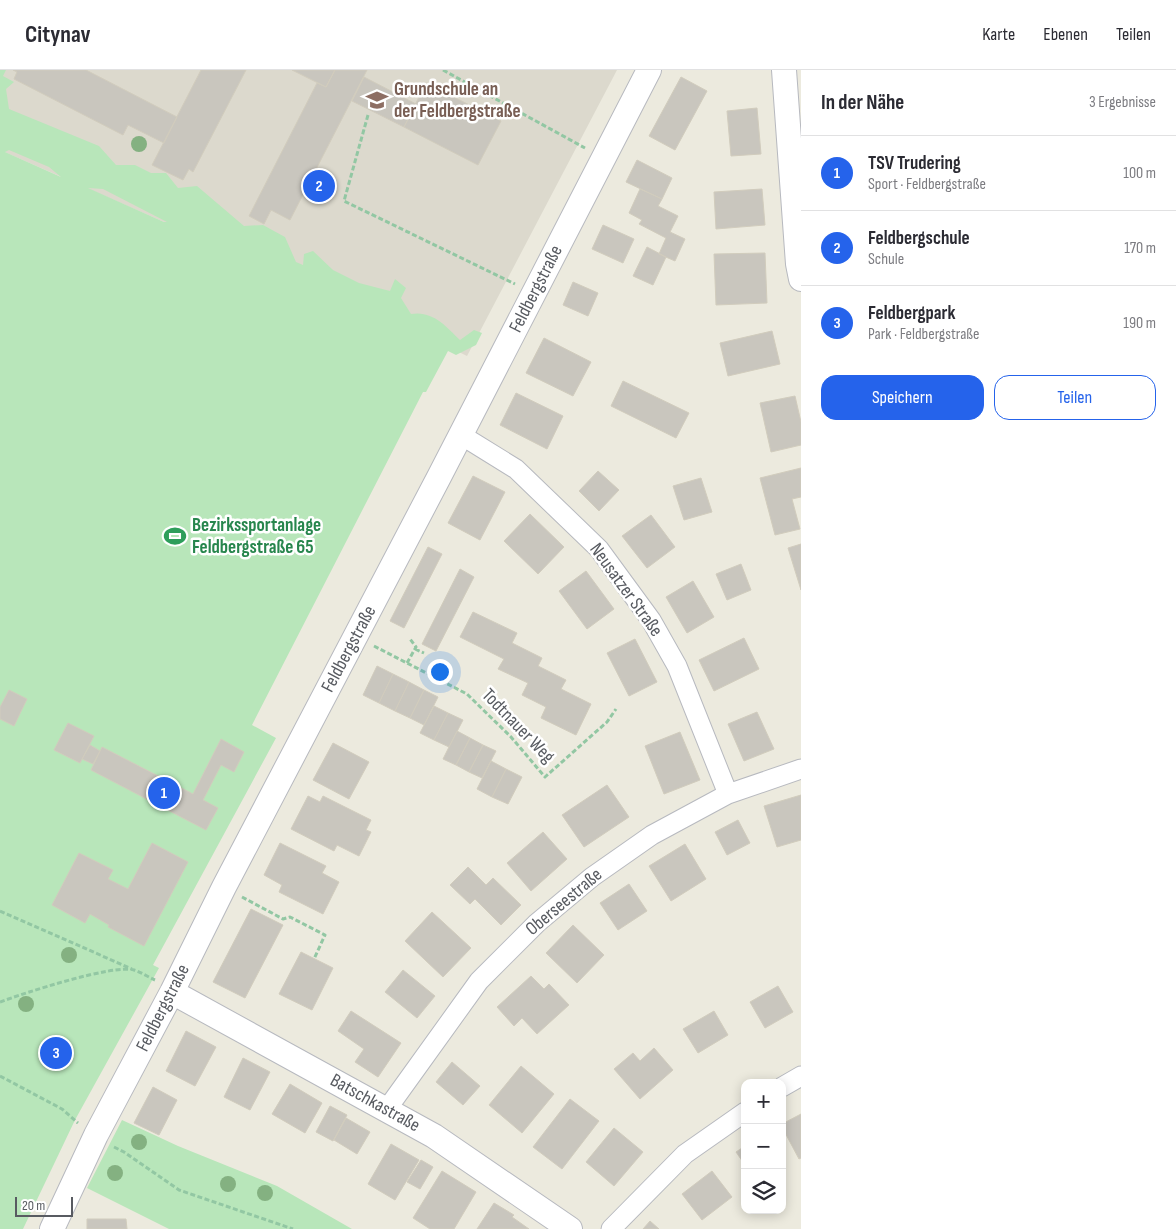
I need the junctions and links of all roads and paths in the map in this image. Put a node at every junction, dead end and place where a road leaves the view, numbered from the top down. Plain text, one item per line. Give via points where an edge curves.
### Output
1 (443, 70) edge
2 (649, 70) edge
3 (784, 70) edge
4 (368, 115) dead end
5 (588, 150) dead end
6 (497, 275) dead end
7 (801, 279) edge
8 (461, 435) junction
9 (355, 637) junction
10 (410, 639) dead end
11 (415, 649) junction
12 (424, 653) dead end
13 (408, 663) junction
14 (616, 709) dead end
15 (801, 769) edge
16 (728, 794) junction
17 (224, 887) junction
18 (0, 911) edge
19 (314, 959) dead end
20 (133, 970) junction
21 (172, 992) junction
22 (0, 1002) edge
23 (0, 1076) edge
24 (801, 1076) edge
25 (786, 1085) edge
26 (387, 1109) junction
27 (741, 1115) edge
28 (84, 1128) dead end
29 (112, 1146) dead end
30 (52, 1229) edge
31 (293, 1229) edge
32 (570, 1229) edge
33 (611, 1229) edge

1 - 5 path
2 - 8 street, Feldbergstraße
3 - 7 street
4 - 6 path via 344,201
8 - 9 street, Feldbergstraße
8 - 16 street, Neusatzer Straße via 516,469 599,549 651,620 677,666
9 - 13 path, Todtnauer Weg
9 - 17 street, Feldbergstraße
10 - 11 path
11 - 12 path
11 - 13 path
13 - 14 path, Todtnauer Weg via 467,694 511,737 545,778
15 - 16 street, Oberseestraße
16 - 26 street, Oberseestraße via 652,835 592,877 537,923 478,981
17 - 19 path via 283,919 290,917 325,935
17 - 21 street, Feldbergstraße
18 - 20 path
20 - 21 path
20 - 22 path via 110,971 27,991
21 - 26 street, Batschkastraße
21 - 30 street, Feldbergstraße via 96,1135
23 - 28 path via 62,1109
24 - 25 street
26 - 32 street, Batschkastraße via 434,1136
27 - 33 street via 685,1154
29 - 31 path via 179,1190

